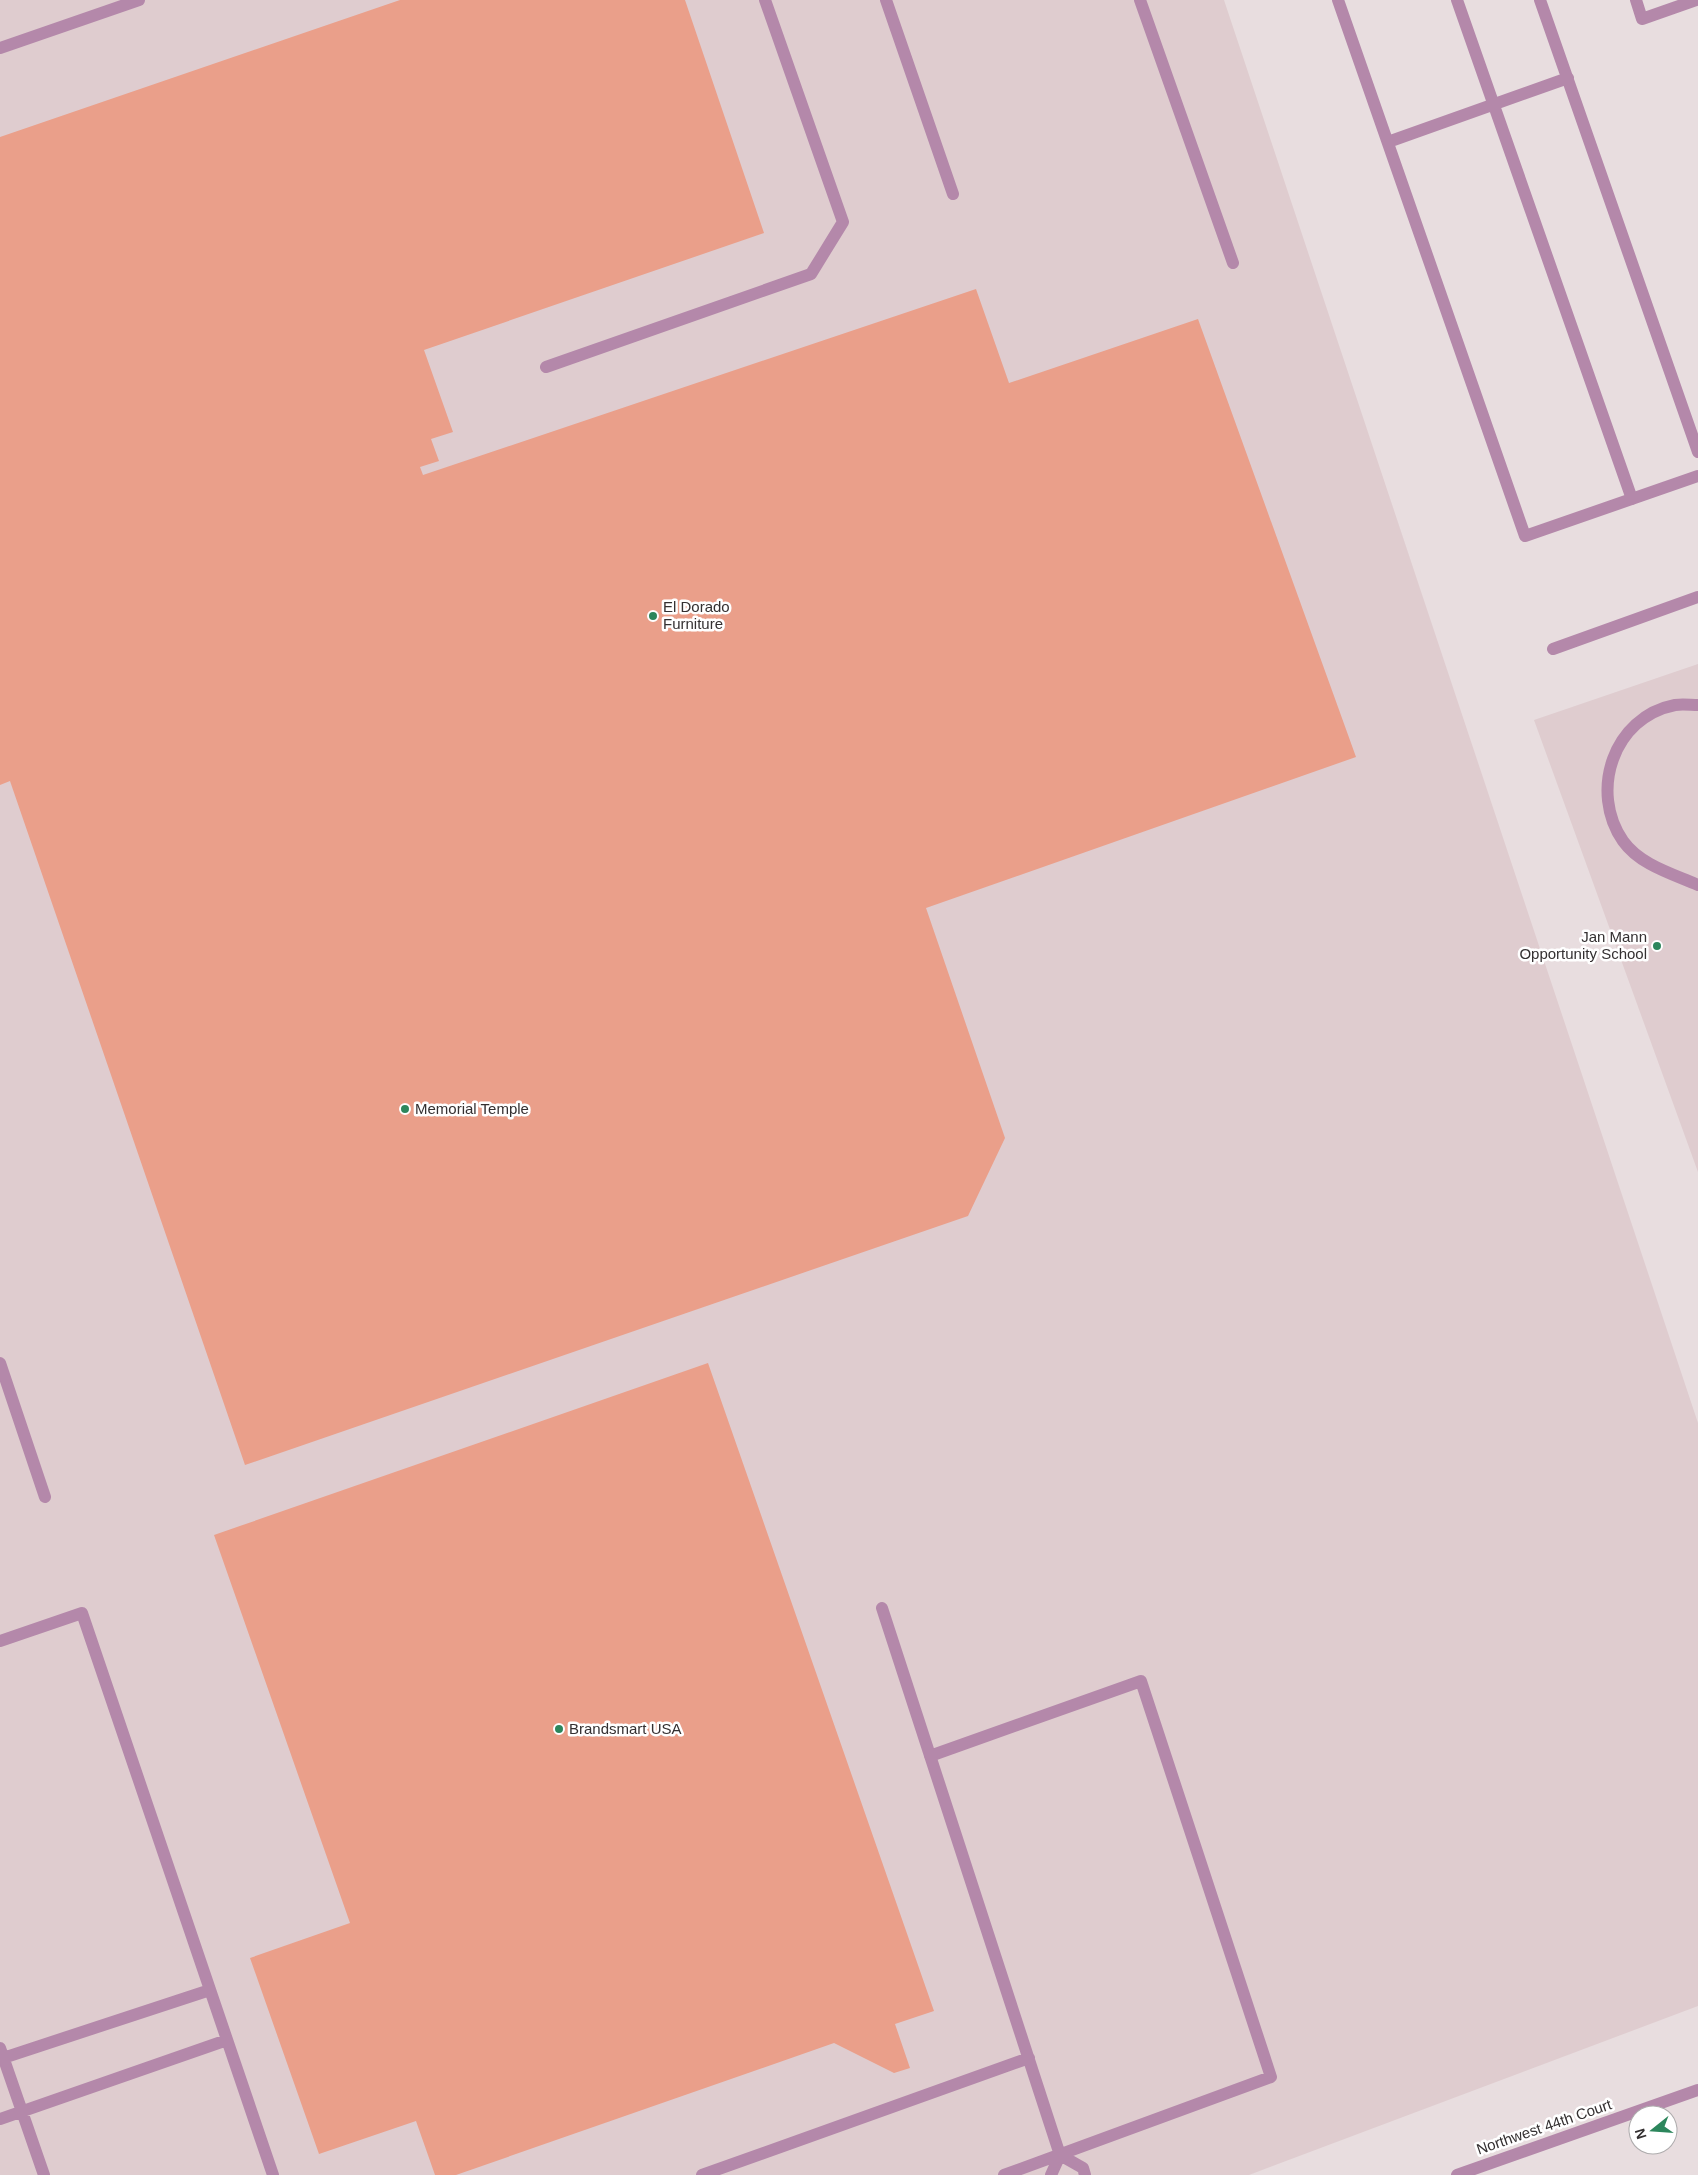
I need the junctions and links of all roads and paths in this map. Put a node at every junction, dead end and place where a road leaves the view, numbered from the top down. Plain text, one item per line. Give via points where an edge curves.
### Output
1 (139, 0) edge
2 (765, 0) edge
3 (886, 0) edge
4 (1140, 0) edge
5 (1338, 0) edge
6 (1457, 0) edge
7 (1540, 0) edge
8 (1636, 0) edge
9 (1696, 0) edge
10 (0, 48) edge
11 (1568, 78) junction
12 (1494, 104) junction
13 (1388, 142) junction
14 (953, 194) dead end
15 (1233, 263) dead end
16 (546, 366) dead end
17 (1698, 452) edge
18 (1698, 476) edge
19 (1632, 499) junction
20 (1698, 597) edge
21 (1553, 649) dead end
22 (1698, 705) edge
23 (1698, 886) edge
24 (0, 1363) edge
25 (45, 1497) dead end
26 (882, 1608) dead end
27 (0, 1641) edge
28 (930, 1756) junction
29 (210, 1990) junction
30 (228, 2040) junction
31 (1, 2055) edge
32 (1029, 2058) junction
33 (1698, 2090) edge
34 (22, 2111) junction
35 (0, 2119) edge
36 (1060, 2155) junction
37 (44, 2175) edge
38 (273, 2175) edge
39 (702, 2175) edge
40 (1004, 2175) edge
41 (1051, 2175) edge
42 (1085, 2175) edge
43 (1457, 2175) edge

1 - 10 street
2 - 16 street via 843,222 811,274
3 - 14 street
4 - 15 street
5 - 13 street
6 - 12 street
7 - 11 street
8 - 9 street via 1642,18
11 - 12 street
11 - 17 street
12 - 13 street
12 - 19 street
13 - 19 street via 1525,536
18 - 19 street
20 - 21 street
22 - 23 street via 1675,705 1648,716 1626,734 1612,759 1606,788 1611,816 1624,842 1645,861
24 - 25 street
26 - 28 street
27 - 29 street via 82,1613
28 - 32 street
28 - 36 street via 1141,1681 1271,2077
29 - 30 street
29 - 31 street
30 - 34 street
30 - 38 street
31 - 34 street
32 - 36 street
32 - 39 street
33 - 43 street, Northwest 44th Court
34 - 35 street
34 - 37 street
36 - 40 street
36 - 41 street
36 - 42 street via 1082,2168

